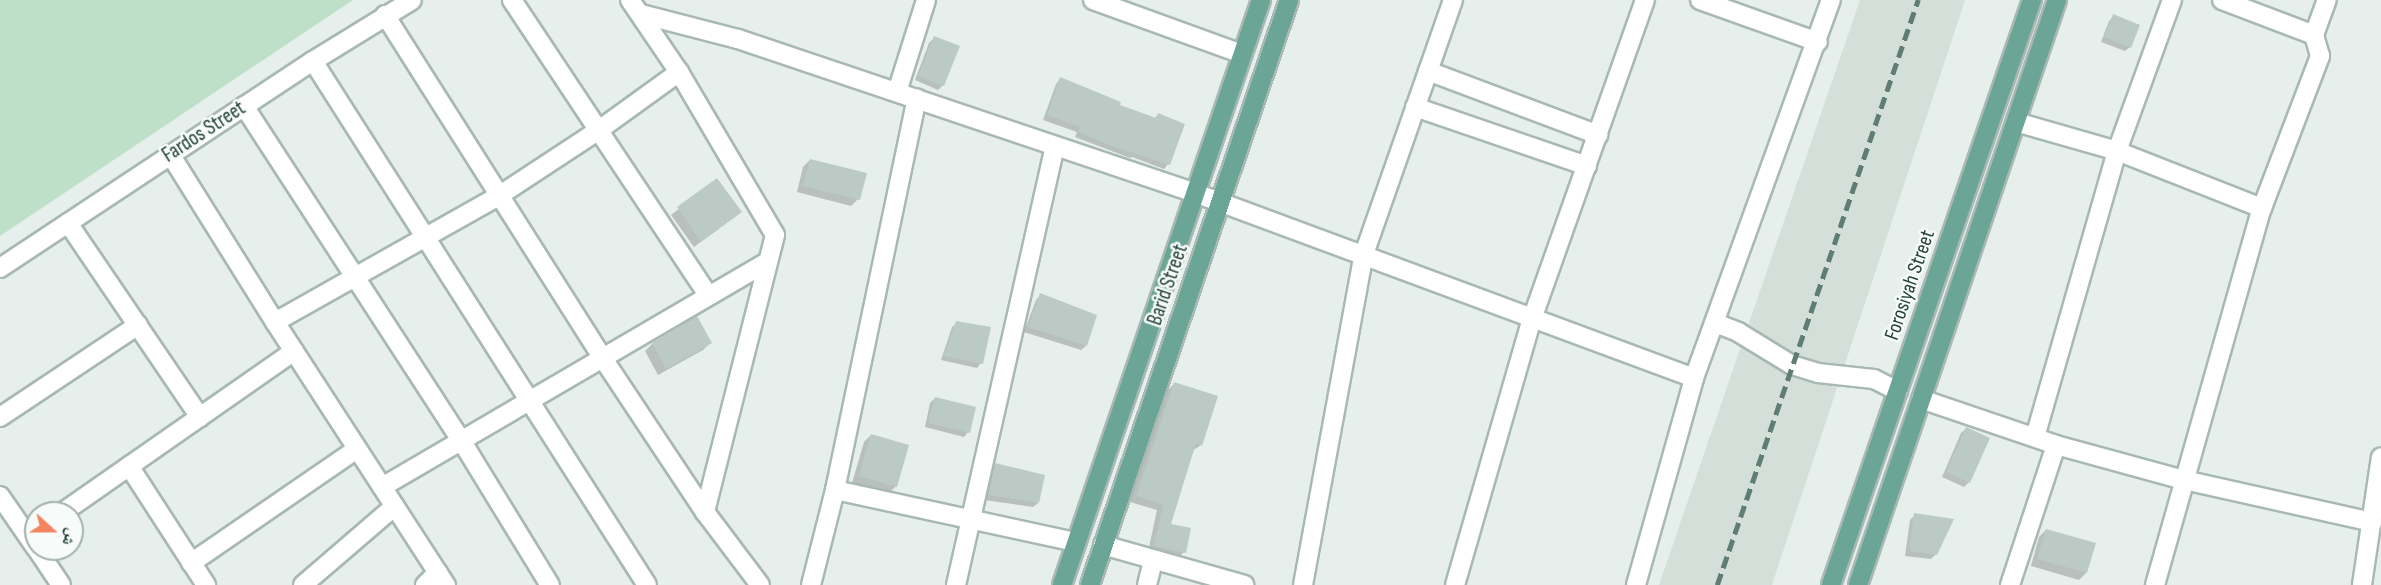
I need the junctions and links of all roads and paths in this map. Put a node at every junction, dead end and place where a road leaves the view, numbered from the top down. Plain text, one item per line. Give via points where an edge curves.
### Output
1 (412, 0) edge
2 (512, 0) edge
3 (926, 0) edge
4 (1093, 0) edge
5 (1261, 0) edge
6 (1289, 0) edge
7 (1453, 0) edge
8 (1645, 0) edge
9 (1700, 0) edge
10 (1831, 0) edge
11 (2032, 0) edge
12 (2057, 0) edge
13 (2172, 0) edge
14 (2222, 0) edge
15 (2327, 0) edge
16 (635, 7) edge
17 (385, 15) junction
18 (2314, 35) junction
19 (1818, 42) junction
20 (1242, 54) junction
21 (313, 61) junction
22 (1428, 71) junction
23 (679, 72) junction
24 (897, 92) junction
25 (917, 98) junction
26 (244, 106) junction
27 (1415, 107) junction
28 (2016, 122) junction
29 (599, 130) junction
30 (1598, 135) junction
31 (1055, 146) junction
32 (2117, 151) junction
33 (170, 154) junction
34 (1587, 166) junction
35 (1195, 193) junction
36 (500, 195) junction
37 (1219, 204) junction
38 (2262, 208) junction
39 (68, 223) junction
40 (426, 239) junction
41 (1363, 257) junction
42 (767, 262) junction
43 (0, 268) edge
44 (355, 276) junction
45 (708, 296) junction
46 (1533, 319) junction
47 (275, 322) junction
48 (1715, 323) junction
49 (138, 325) junction
50 (294, 351) junction
51 (602, 357) junction
52 (1694, 378) junction
53 (1898, 391) junction
54 (529, 399) junction
55 (1921, 399) junction
56 (0, 417) edge
57 (200, 417) junction
58 (2035, 437) junction
59 (461, 440) junction
60 (2056, 445) junction
61 (357, 449) junction
62 (2381, 457) edge
63 (129, 466) junction
64 (2184, 480) junction
65 (382, 487) junction
66 (835, 490) junction
67 (0, 496) edge
68 (79, 501) edge
69 (2378, 504) edge
70 (394, 506) junction
71 (705, 512) junction
72 (972, 518) junction
73 (2372, 522) junction
74 (24, 528) edge
75 (1077, 542) junction
76 (1103, 545) junction
77 (46, 561) edge
78 (1154, 561) junction
79 (191, 563) junction
80 (436, 581) edge
81 (61, 585) edge
82 (206, 585) edge
83 (303, 585) edge
84 (550, 585) edge
85 (647, 585) edge
86 (760, 585) edge
87 (812, 585) edge
88 (956, 585) edge
89 (1062, 585) edge
90 (1089, 585) edge
91 (1147, 585) edge
92 (1244, 585) edge
93 (1303, 585) edge
94 (1455, 585) edge
95 (1636, 585) edge
96 (1831, 585) edge
97 (1858, 585) edge
98 (2010, 585) edge
99 (2155, 585) edge
100 (2362, 585) edge

1 - 17 street, Fardos Street
2 - 29 street
3 - 24 street
4 - 20 street
5 - 20 main road, Barid Street
6 - 37 main road, Barid Street
7 - 22 street
8 - 30 street
9 - 19 street
10 - 19 street
11 - 53 main road, Forosiyah Street
12 - 28 main road
13 - 32 street
14 - 18 street
15 - 18 street
16 - 23 street
16 - 24 street
17 - 21 street, Fardos Street
17 - 36 street
18 - 38 street via 2320,56
19 - 48 street
20 - 35 main road, Barid Street
21 - 26 street, Fardos Street
21 - 40 street
22 - 27 street
22 - 30 street
23 - 29 street
23 - 42 street via 775,235
24 - 25 street
25 - 31 street
25 - 66 street
26 - 33 street, Fardos Street
26 - 44 street
27 - 34 street
27 - 41 street
28 - 32 street
28 - 55 main road
29 - 36 street
29 - 45 street
30 - 34 street
31 - 35 street
31 - 72 street
32 - 38 street
32 - 58 street
33 - 39 street, Fardos Street
33 - 47 street
34 - 46 street
35 - 37 street
35 - 75 main road, Barid Street
36 - 40 street
36 - 51 street
37 - 41 street
37 - 76 main road, Barid Street
38 - 64 street
39 - 43 street, Fardos Street
39 - 49 street
40 - 44 street
40 - 54 street
41 - 46 street
41 - 93 street
42 - 45 street
42 - 71 street
44 - 47 street
44 - 59 street
45 - 51 street
46 - 52 street
46 - 94 street
47 - 50 street
48 - 52 street
48 - 53 street via 1738,332 1792,365 1818,373 1874,379
49 - 56 street
49 - 57 street
50 - 57 street
50 - 61 street
51 - 54 street
51 - 71 street
52 - 95 street
53 - 96 main road, Forosiyah Street
54 - 59 street
54 - 85 street
55 - 58 street
55 - 97 main road
57 - 63 street
58 - 60 street
59 - 65 street
59 - 84 street
60 - 64 street
60 - 98 street
61 - 65 street
61 - 79 street
62 - 69 street
63 - 68 street
63 - 79 street
64 - 73 street
64 - 99 street
65 - 70 street
66 - 72 street
66 - 87 street
67 - 74 street
69 - 73 street
70 - 80 street
70 - 83 street
71 - 86 street
72 - 75 street
72 - 88 street
73 - 100 street
75 - 89 main road, Barid Street
76 - 78 street
76 - 90 main road, Barid Street
77 - 81 street
78 - 91 street
78 - 92 street
79 - 82 street

